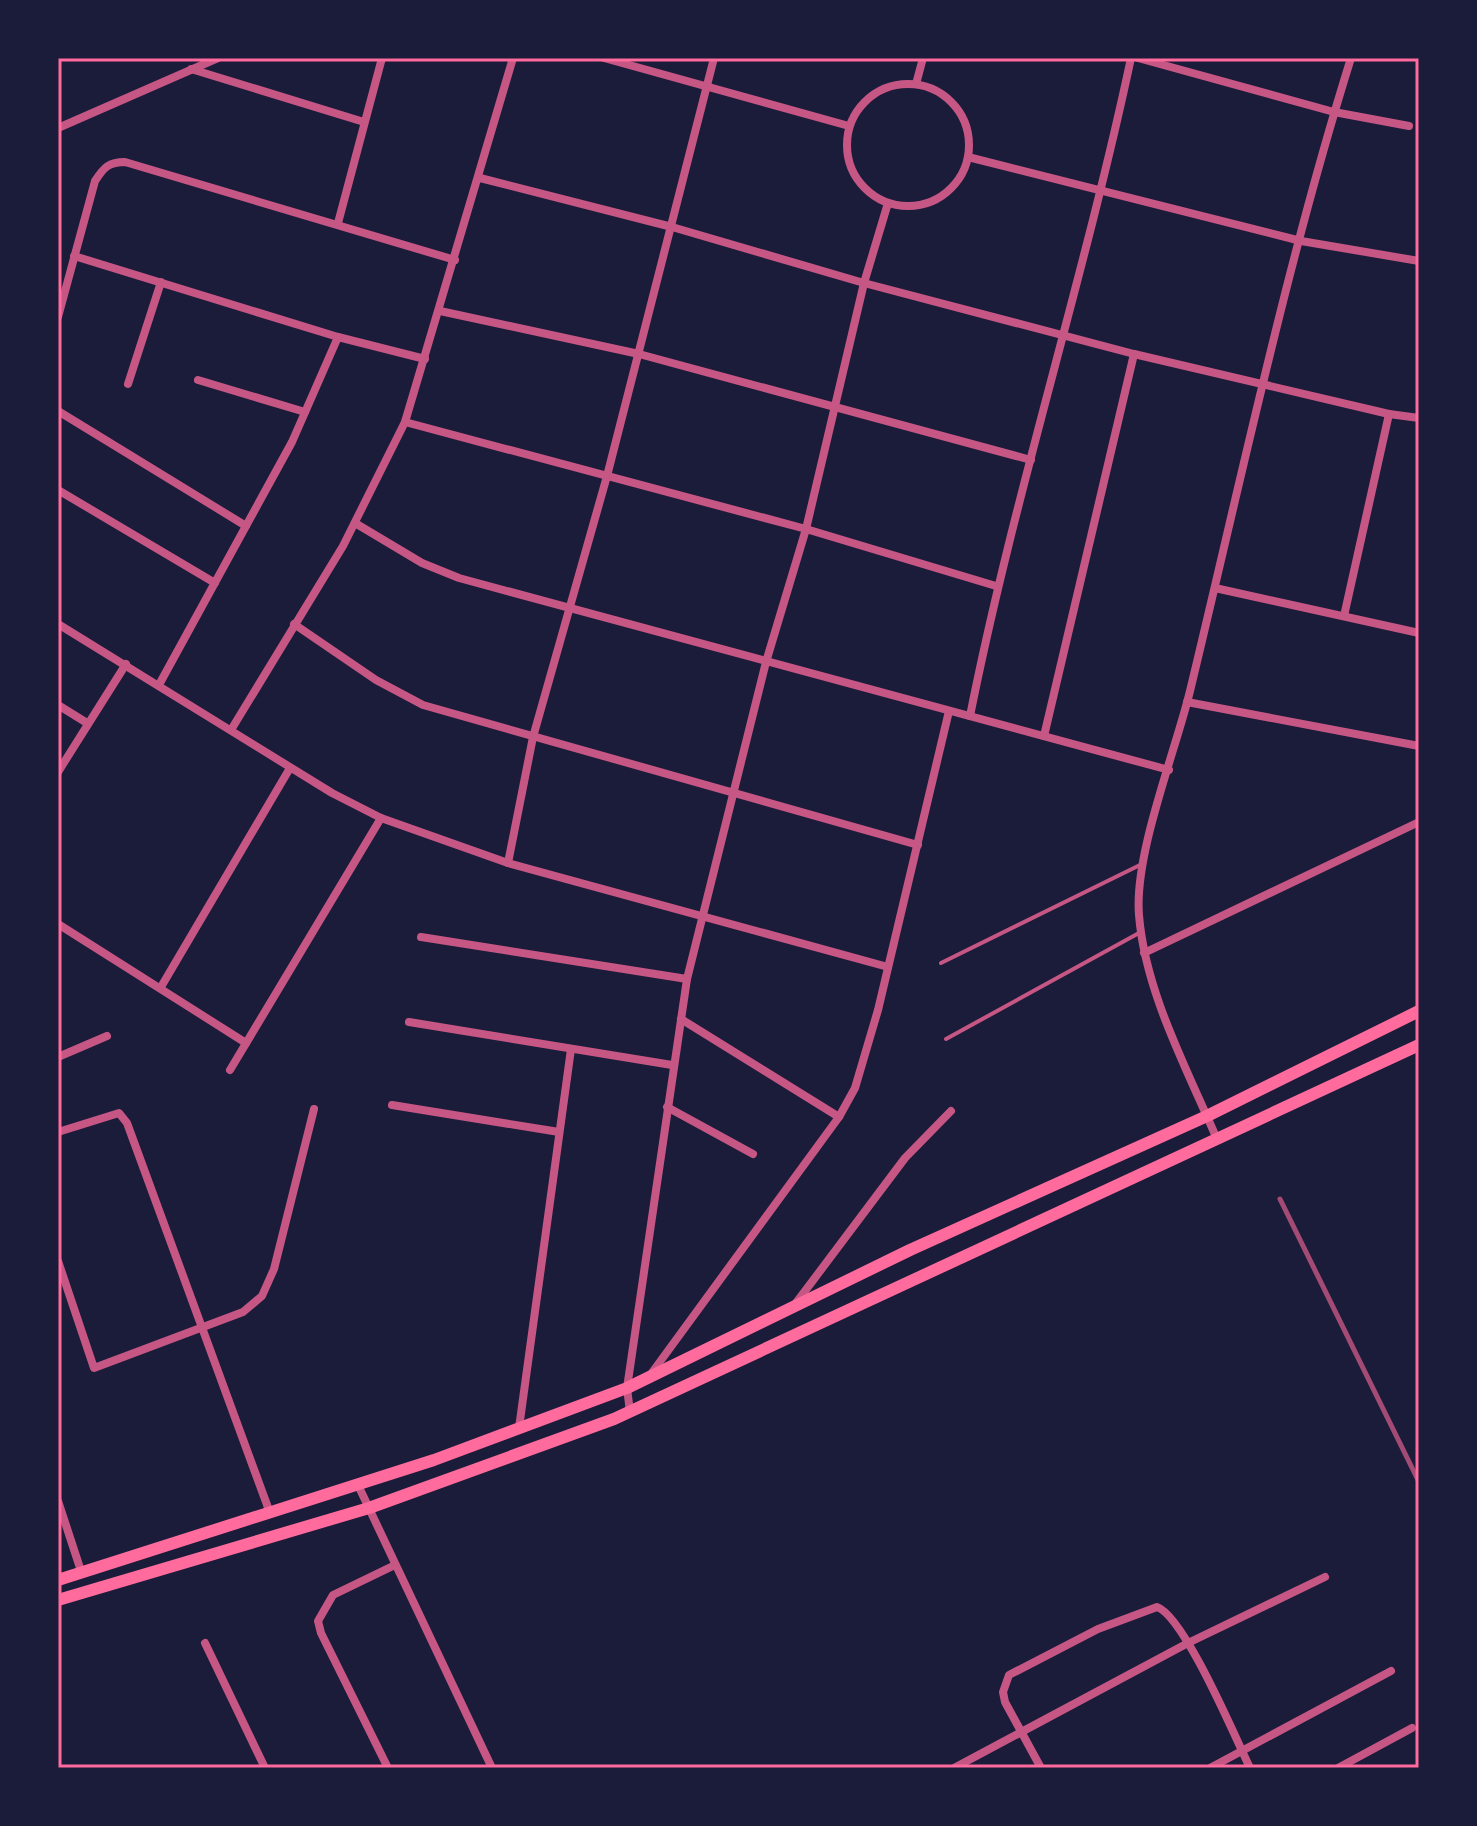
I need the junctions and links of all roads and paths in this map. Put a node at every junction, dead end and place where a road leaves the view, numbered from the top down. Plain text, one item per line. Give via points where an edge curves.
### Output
1 (218, 58) edge
2 (382, 58) edge
3 (513, 58) edge
4 (604, 58) edge
5 (714, 58) edge
6 (923, 58) edge
7 (1131, 58) edge
8 (1138, 58) edge
9 (1351, 58) edge
10 (191, 69) junction
11 (916, 84) junction
12 (706, 86) junction
13 (1334, 112) junction
14 (364, 122) junction
15 (849, 126) junction
16 (1409, 126) dead end
17 (58, 128) edge
18 (968, 157) junction
19 (480, 178) junction
20 (1102, 193) junction
21 (888, 203) junction
22 (338, 223) junction
23 (672, 227) junction
24 (1301, 241) junction
25 (74, 256) junction
26 (455, 260) junction
27 (1419, 261) edge
28 (161, 282) junction
29 (864, 283) junction
30 (61, 291) edge
31 (440, 311) junction
32 (58, 317) edge
33 (1065, 335) junction
34 (338, 337) junction
35 (639, 354) junction
36 (1134, 354) junction
37 (425, 359) junction
38 (198, 380) dead end
39 (128, 384) dead end
40 (1263, 385) junction
41 (835, 407) junction
42 (58, 411) edge
43 (305, 412) junction
44 (1389, 414) junction
45 (1419, 418) edge
46 (405, 422) junction
47 (1031, 460) junction
48 (607, 476) junction
49 (58, 490) edge
50 (355, 523) junction
51 (246, 526) junction
52 (806, 529) junction
53 (215, 583) junction
54 (996, 586) junction
55 (1215, 588) junction
56 (568, 608) junction
57 (1344, 616) junction
58 (58, 624) edge
59 (294, 624) junction
60 (1419, 633) edge
61 (766, 662) junction
62 (126, 664) junction
63 (160, 683) junction
64 (1187, 702) junction
65 (58, 705) edge
66 (949, 711) junction
67 (970, 716) junction
68 (87, 723) junction
69 (231, 730) junction
70 (1044, 736) junction
71 (533, 737) junction
72 (1419, 746) edge
73 (290, 768) junction
74 (1169, 770) junction
75 (58, 772) edge
76 (735, 792) junction
77 (381, 818) junction
78 (1419, 822) edge
79 (918, 845) junction
80 (508, 863) junction
81 (1143, 864) junction
82 (701, 916) junction
83 (58, 924) edge
84 (1141, 932) junction
85 (421, 937) dead end
86 (1144, 953) junction
87 (941, 963) dead end
88 (888, 967) junction
89 (687, 979) junction
90 (161, 987) junction
91 (1419, 1011) edge
92 (681, 1019) junction
93 (409, 1022) dead end
94 (107, 1036) dead end
95 (946, 1039) dead end
96 (246, 1043) junction
97 (1419, 1045) edge
98 (571, 1049) junction
99 (58, 1057) edge
100 (672, 1065) junction
101 (230, 1070) dead end
102 (392, 1105) dead end
103 (667, 1107) junction
104 (314, 1109) dead end
105 (951, 1111) dead end
106 (1207, 1116) junction
107 (839, 1117) junction
108 (58, 1132) edge
109 (559, 1132) junction
110 (1216, 1137) junction
111 (753, 1154) dead end
112 (58, 1261) edge
113 (793, 1307) junction
114 (202, 1329) junction
115 (649, 1377) junction
116 (627, 1388) junction
117 (630, 1412) junction
118 (519, 1428) junction
119 (358, 1485) junction
120 (58, 1501) edge
121 (369, 1508) junction
122 (270, 1513) junction
123 (395, 1565) junction
124 (82, 1574) junction
125 (1325, 1577) dead end
126 (58, 1580) edge
127 (58, 1600) edge
128 (205, 1643) dead end
129 (1188, 1643) junction
130 (1391, 1671) dead end
131 (1412, 1728) dead end
132 (1024, 1734) junction
133 (1242, 1751) junction
134 (265, 1768) edge
135 (388, 1768) edge
136 (492, 1768) edge
137 (954, 1768) edge
138 (1041, 1768) edge
139 (1210, 1768) edge
140 (1250, 1768) edge
141 (1338, 1768) edge

1 - 10 street
2 - 14 street
3 - 19 street
4 - 12 street
5 - 12 street
6 - 11 street
7 - 20 street
8 - 13 street
9 - 13 street
10 - 14 street
10 - 17 street
11 - 15 street via 899,84 875,94
11 - 18 street via 951,102 966,127
12 - 15 street
12 - 23 street
13 - 16 street
13 - 24 street
14 - 22 street
15 - 21 street via 849,164 871,195
18 - 20 street
18 - 21 street via 960,176 938,197 908,207
19 - 23 street
19 - 26 street
20 - 24 street
20 - 33 street
21 - 29 street
22 - 25 street via 113,162 95,181
22 - 26 street
23 - 29 street
23 - 35 street
24 - 27 street
24 - 40 street
25 - 28 street
25 - 30 street
26 - 31 street
28 - 34 street
28 - 39 street
29 - 33 street
29 - 41 street
30 - 32 street
31 - 35 street
31 - 37 street
33 - 36 street
33 - 47 street
34 - 37 street
34 - 43 street
35 - 41 street
35 - 48 street
36 - 40 street
36 - 70 street
37 - 46 street
38 - 43 street
40 - 44 street
40 - 55 street
41 - 47 street
41 - 52 street
42 - 51 street
43 - 51 street
44 - 45 street
44 - 57 street
46 - 48 street
46 - 50 street
47 - 54 street
48 - 52 street
48 - 56 street
49 - 53 street
50 - 56 street via 422,563 459,578
50 - 59 street
51 - 53 street
52 - 54 street
52 - 61 street
53 - 63 street
54 - 67 street
55 - 57 street
55 - 64 street
56 - 61 street
56 - 71 street
57 - 60 street
58 - 62 street
59 - 69 street
59 - 71 street via 423,705
61 - 66 street
61 - 76 street
62 - 63 street
62 - 68 street
63 - 69 street
64 - 72 street
64 - 74 street
65 - 68 street
66 - 67 street
66 - 79 street
67 - 70 street
68 - 75 street
69 - 73 street
70 - 74 street
71 - 76 street
71 - 80 street
73 - 77 street
73 - 90 street
74 - 81 street
76 - 79 street
76 - 82 street
77 - 80 street
77 - 96 street
78 - 86 street
79 - 88 street
80 - 82 street
81 - 84 street
81 - 87 lane
82 - 88 street
82 - 89 street
83 - 90 street
84 - 86 street
84 - 95 lane
85 - 89 street
86 - 106 street
88 - 107 street via 855,1088
89 - 92 street
90 - 96 street
91 - 106 main road
92 - 100 street
92 - 107 street
93 - 98 street
94 - 99 street
96 - 101 street
97 - 110 main road
98 - 100 street
98 - 109 street
100 - 103 street
102 - 109 street
103 - 111 street
103 - 116 street
104 - 114 street via 274,1269 262,1296 243,1312
105 - 113 street via 905,1158
106 - 110 street
106 - 113 main road
107 - 115 street
108 - 114 street via 119,1113 127,1123
109 - 118 street
110 - 117 main road
112 - 114 street via 94,1368
113 - 115 main road
114 - 122 street
115 - 116 main road
116 - 117 street
116 - 118 main road
117 - 121 main road
118 - 119 main road
119 - 121 street
119 - 122 main road
120 - 124 street
121 - 123 street
121 - 127 main road
122 - 124 main road
123 - 135 street via 333,1595 318,1621
123 - 136 street
124 - 126 main road
125 - 129 street
128 - 134 street
129 - 132 street
129 - 132 street via 1171,1615 1157,1607 1098,1629 1009,1675 1005,1702
129 - 133 street
130 - 133 street
131 - 141 street
132 - 137 street
132 - 138 street
133 - 139 street
133 - 140 street

